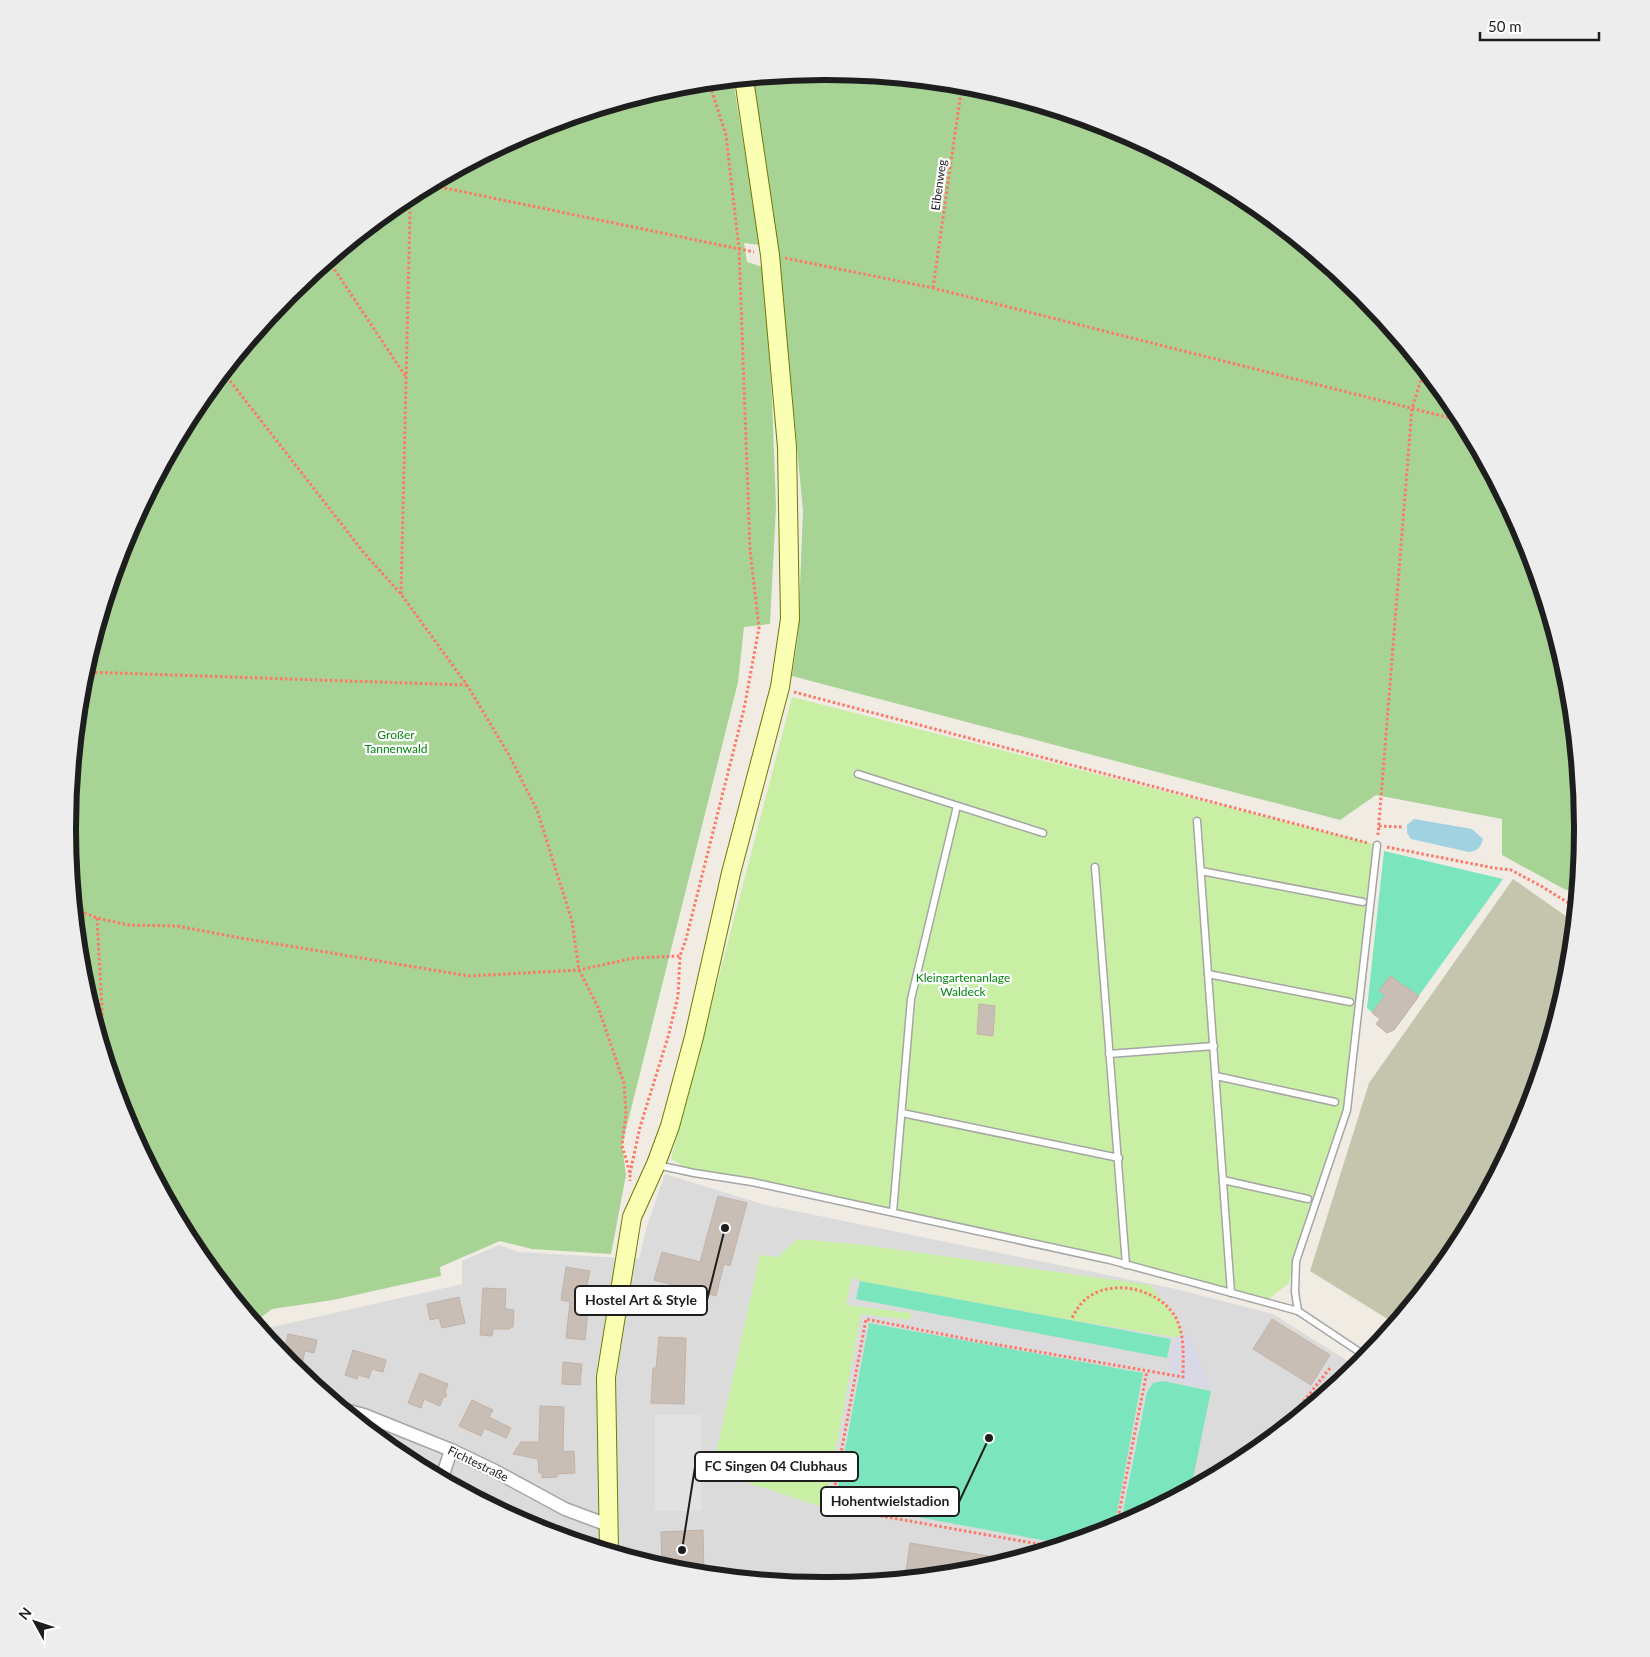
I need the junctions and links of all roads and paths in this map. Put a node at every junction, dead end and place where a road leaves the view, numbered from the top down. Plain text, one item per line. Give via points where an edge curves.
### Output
1 (745, 84) edge
2 (710, 89) edge
3 (961, 92) edge
4 (440, 187) edge
5 (409, 206) edge
6 (739, 248) junction
7 (770, 255) junction
8 (332, 265) edge
9 (933, 288) junction
10 (1422, 377) edge
11 (228, 378) edge
12 (406, 378) junction
13 (1412, 408) junction
14 (1451, 418) edge
15 (401, 594) junction
16 (93, 672) edge
17 (467, 685) junction
18 (780, 687) junction
19 (858, 774) dead end
20 (958, 806) junction
21 (1197, 820) dead end
22 (1379, 826) junction
23 (1403, 827) dead end
24 (1043, 833) dead end
25 (1377, 846) junction
26 (1095, 867) dead end
27 (1201, 871) junction
28 (1363, 902) dead end
29 (1569, 903) edge
30 (82, 912) edge
31 (97, 918) junction
32 (680, 956) junction
33 (579, 970) junction
34 (1208, 974) junction
35 (1350, 1002) dead end
36 (101, 1009) joint
37 (102, 1022) edge
38 (1214, 1046) junction
39 (1109, 1054) junction
40 (1216, 1076) junction
41 (1335, 1102) dead end
42 (902, 1113) junction
43 (622, 1145) dead end
44 (1119, 1158) junction
45 (656, 1164) junction
46 (630, 1173) dead end
47 (1223, 1180) junction
48 (1308, 1199) dead end
49 (892, 1212) junction
50 (1126, 1265) junction
51 (1231, 1293) junction
52 (1298, 1311) junction
53 (1071, 1320) dead end
54 (1360, 1352) edge
55 (1330, 1368) dead end
56 (1146, 1371) junction
57 (1300, 1407) edge
58 (357, 1413) edge
59 (451, 1450) junction
60 (444, 1473) edge
61 (1118, 1517) edge
62 (608, 1525) junction
63 (609, 1545) edge
64 (1043, 1545) edge

1 - 7 main road
2 - 6 path via 726,135
3 - 9 path, Eibenweg
4 - 6 path
5 - 12 path
6 - 7 path
6 - 32 path via 750,550 759,628 744,708
7 - 9 path
7 - 18 main road via 787,456 790,618
8 - 12 path
9 - 13 path
10 - 13 path
11 - 15 path via 364,553
12 - 15 path
13 - 14 path
13 - 22 path
15 - 17 path
16 - 17 path
17 - 33 path via 537,810 572,921
18 - 25 path
18 - 45 main road via 731,873 694,1037 670,1126
19 - 20 lane
20 - 24 lane
20 - 42 lane via 911,999
21 - 27 lane
22 - 23 path
22 - 25 path
25 - 29 path via 1511,870
25 - 52 lane via 1347,1110 1296,1261
26 - 39 lane
27 - 28 lane
27 - 34 lane
30 - 31 path
31 - 33 path via 128,925 177,926 469,976
31 - 36 path
32 - 33 path via 634,958
32 - 46 path via 678,996
33 - 43 path via 598,1007 624,1083 626,1114
34 - 35 lane
34 - 38 lane
36 - 37 path
38 - 39 lane
38 - 40 lane
39 - 44 lane
40 - 41 lane
40 - 47 lane
42 - 44 lane
42 - 49 lane
44 - 50 lane
45 - 49 lane
45 - 62 main road via 632,1217 606,1377
47 - 48 lane
47 - 51 lane
49 - 50 lane
50 - 51 lane
51 - 52 lane
52 - 54 lane
53 - 56 path via 1078,1306 1091,1295 1110,1287 1147,1293 1162,1302 1176,1318 1184,1340 1183,1377
55 - 57 path
56 - 61 path
56 - 64 path via 866,1319 832,1507
58 - 59 street, Fichtestraße
59 - 60 street
59 - 62 street, Fichtestraße via 565,1509
62 - 63 main road

